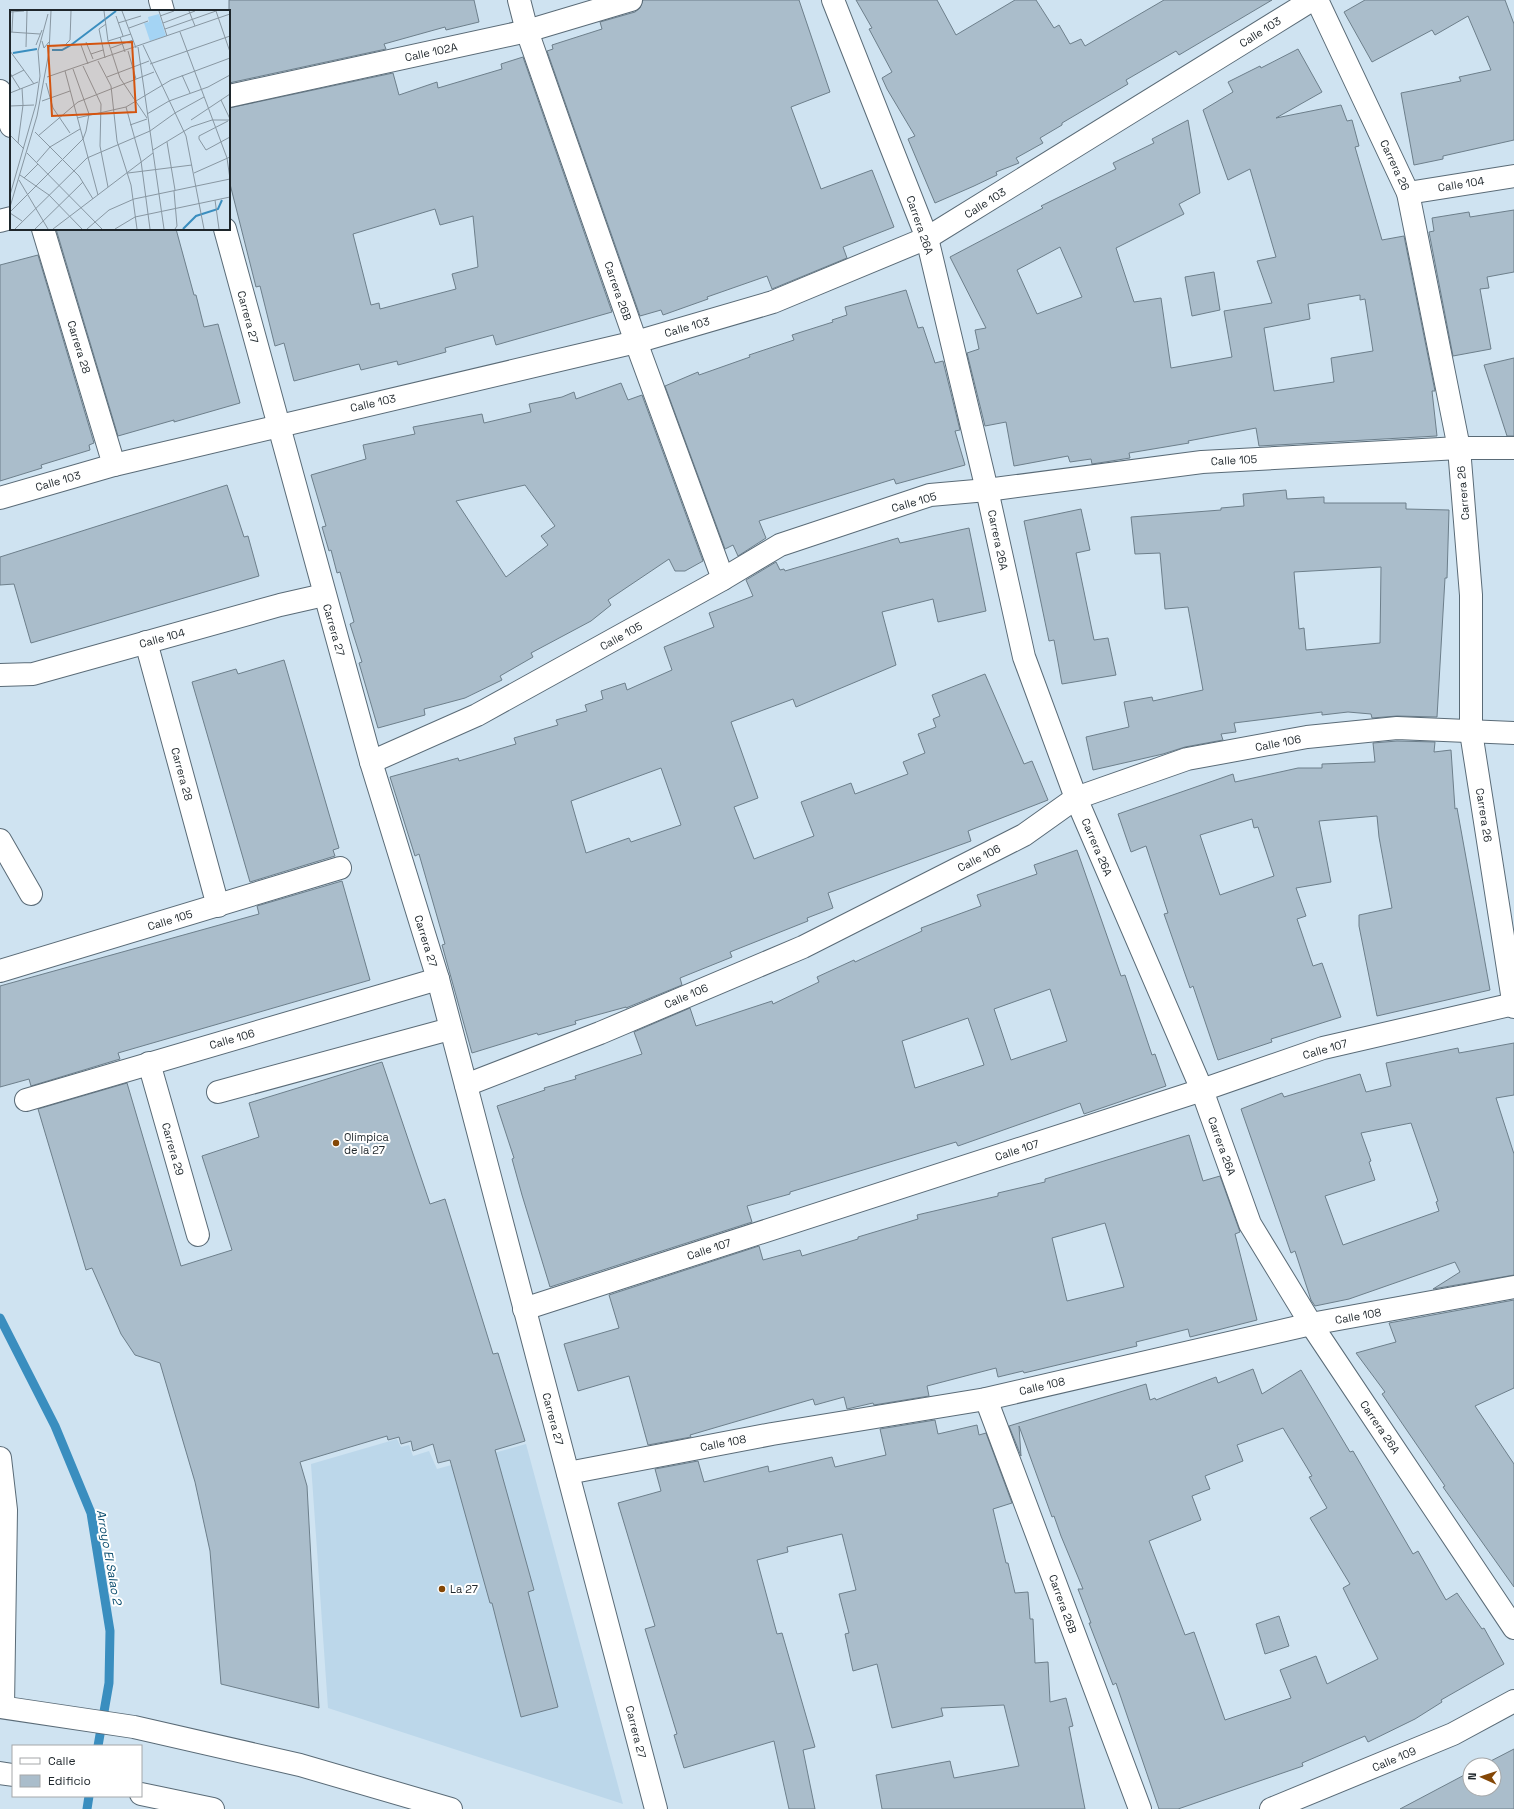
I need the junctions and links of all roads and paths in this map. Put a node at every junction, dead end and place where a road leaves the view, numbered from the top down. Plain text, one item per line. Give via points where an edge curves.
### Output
1 (160, 0) edge
2 (519, 0) edge
3 (630, 0) edge
4 (833, 0) edge
5 (1312, 0) edge
6 (1317, 0) edge
7 (163, 10) edge
8 (527, 30) junction
9 (0, 92) edge
10 (230, 96) edge
11 (10, 123) edge
12 (1514, 176) edge
13 (1408, 192) junction
14 (10, 218) edge
15 (0, 221) edge
16 (43, 230) edge
17 (225, 230) edge
18 (927, 238) junction
19 (636, 342) junction
20 (277, 426) junction
21 (1459, 448) junction
22 (1514, 448) edge
23 (114, 465) junction
24 (987, 490) junction
25 (0, 498) edge
26 (723, 579) junction
27 (324, 595) junction
28 (146, 642) junction
29 (0, 675) edge
30 (1471, 732) junction
31 (1514, 733) edge
32 (371, 762) junction
33 (1076, 798) junction
34 (0, 840) edge
35 (340, 868) dead end
36 (32, 894) dead end
37 (218, 906) junction
38 (0, 971) edge
39 (438, 979) junction
40 (1514, 1005) edge
41 (450, 1029) junction
42 (149, 1063) junction
43 (466, 1085) junction
44 (1202, 1090) junction
45 (218, 1092) dead end
46 (26, 1100) dead end
47 (198, 1235) dead end
48 (1514, 1287) edge
49 (524, 1309) junction
50 (1311, 1324) junction
51 (986, 1399) junction
52 (0, 1458) edge
53 (568, 1473) junction
54 (1514, 1628) edge
55 (1514, 1701) edge
56 (1, 1707) edge
57 (0, 1773) edge
58 (12, 1775) edge
59 (142, 1794) edge
60 (213, 1809) edge
61 (451, 1809) edge
62 (656, 1809) edge
63 (1140, 1809) edge
64 (1271, 1809) edge

1 - 7 main road
2 - 8 main road, Carrera 26B
3 - 8 main road, Calle 102A
4 - 18 main road, Carrera 26A
5 - 18 main road, Calle 103
6 - 13 main road, Carrera 26
8 - 10 main road, Calle 102A
8 - 19 main road, Carrera 26B
9 - 11 main road
12 - 13 main road, Calle 104
13 - 21 main road, Carrera 26
14 - 15 main road
16 - 23 main road, Carrera 28
17 - 20 main road, Carrera 27
18 - 19 main road, Calle 103 via 773,302
18 - 24 main road, Carrera 26A
19 - 20 main road, Calle 103
19 - 26 main road, Carrera 26B
20 - 23 main road, Calle 103
20 - 27 main road, Carrera 27
21 - 22 main road, Calle 105
21 - 24 main road, Calle 105 via 1202,462
21 - 30 main road, Carrera 26 via 1472,595
23 - 25 main road, Calle 103
24 - 26 main road, Calle 105 via 930,495 787,543
24 - 33 main road, Carrera 26A via 1024,657
26 - 32 main road, Calle 105 via 476,716
27 - 28 main road, Calle 104
27 - 32 main road, Carrera 27
28 - 29 main road, Calle 104 via 33,674
28 - 37 main road, Carrera 28
30 - 31 main road, Calle 106
30 - 33 main road, Calle 106 via 1397,728 1307,737 1188,760
30 - 40 main road, Carrera 26
32 - 39 main road, Carrera 27
33 - 43 main road, Calle 106 via 1024,835 803,946 600,1033
33 - 44 main road, Carrera 26A
34 - 36 main road
35 - 37 main road, Calle 105
37 - 38 main road, Calle 105
39 - 41 main road, Carrera 27
39 - 42 main road, Calle 106
40 - 44 main road, Calle 107 via 1323,1048
41 - 43 main road, Carrera 27
41 - 45 main road
42 - 46 main road, Calle 106
42 - 47 main road, Carrera 29
43 - 49 main road, Carrera 27
44 - 49 main road, Calle 107
44 - 50 main road, Carrera 26A via 1250,1224
48 - 50 main road, Calle 108
49 - 53 main road, Carrera 27
50 - 51 main road, Calle 108
50 - 54 main road, Carrera 26A
51 - 53 main road, Calle 108 via 772,1434
51 - 63 main road, Carrera 26B
52 - 56 main road via 6,1510
53 - 62 main road, Carrera 27
55 - 64 main road, Calle 109 via 1453,1734
56 - 61 main road via 134,1727 300,1765
57 - 58 main road
59 - 60 main road

